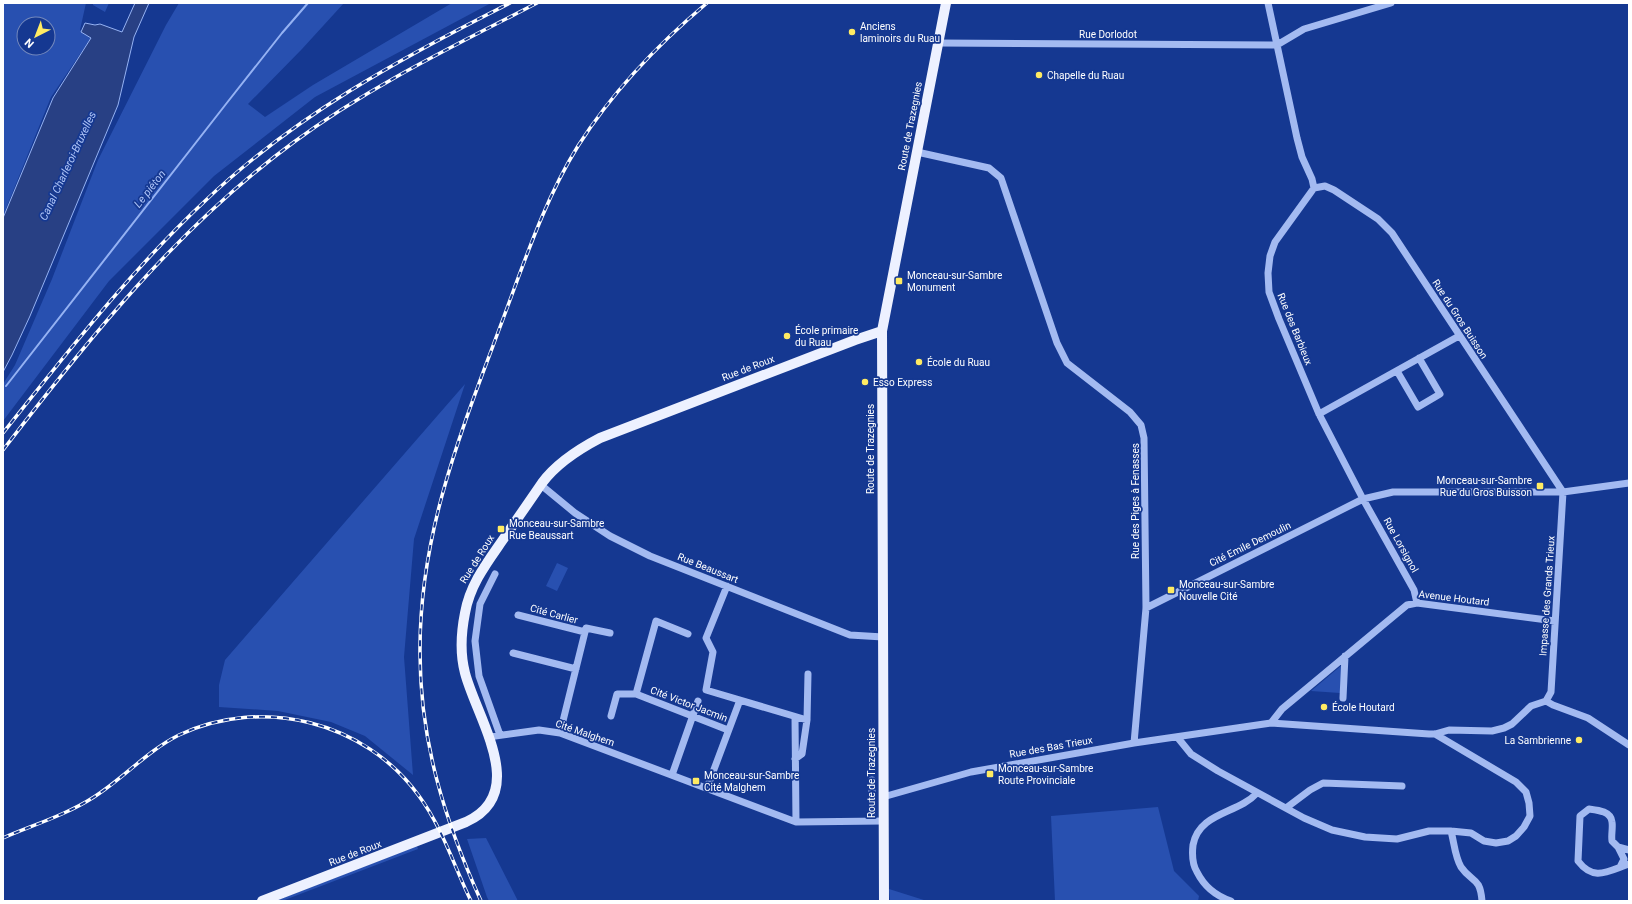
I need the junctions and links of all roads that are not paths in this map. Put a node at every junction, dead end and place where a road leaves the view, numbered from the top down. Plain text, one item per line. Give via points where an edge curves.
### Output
1 (946, 3) edge
2 (1268, 3) edge
3 (1391, 3) edge
4 (938, 43) junction
5 (1277, 45) junction
6 (917, 152) junction
7 (1314, 188) junction
8 (882, 331) junction
9 (1459, 336) junction
10 (1419, 358) junction
11 (1397, 371) junction
12 (1319, 414) junction
13 (1629, 483) edge
14 (541, 485) junction
15 (1563, 492) junction
16 (1363, 499) junction
17 (495, 574) dead end
18 (726, 586) junction
19 (1416, 603) junction
20 (1146, 608) junction
21 (518, 615) dead end
22 (1555, 621) junction
23 (585, 632) junction
24 (610, 633) dead end
25 (688, 634) dead end
26 (883, 637) junction
27 (513, 653) dead end
28 (1345, 656) junction
29 (576, 669) junction
30 (808, 674) dead end
31 (636, 694) junction
32 (1343, 698) dead end
33 (740, 700) junction
34 (1546, 701) junction
35 (698, 702) dead end
36 (611, 716) dead end
37 (693, 717) junction
38 (795, 717) junction
39 (807, 720) junction
40 (1271, 723) junction
41 (728, 730) junction
42 (560, 733) junction
43 (1435, 734) junction
44 (500, 735) junction
45 (488, 737) junction
46 (1178, 738) junction
47 (1134, 743) junction
48 (1629, 745) edge
49 (796, 759) junction
50 (672, 775) junction
51 (872, 780) dead end
52 (1402, 786) dead end
53 (707, 788) junction
54 (1257, 793) junction
55 (883, 797) junction
56 (1286, 808) junction
57 (872, 821) junction
58 (883, 821) junction
59 (796, 822) junction
60 (1451, 831) junction
61 (1618, 847) junction
62 (1629, 850) edge
63 (1629, 864) edge
64 (1620, 867) junction
65 (262, 901) edge
66 (884, 901) edge
67 (1231, 901) edge
68 (1482, 901) edge

1 - 4 main road, Route de Trazegnies
2 - 5 street
3 - 5 street via 1304,29
4 - 5 street, Rue Dorlodot
4 - 6 main road, Route de Trazegnies
5 - 7 street via 1302,157
6 - 8 main road, Route de Trazegnies
6 - 20 street, Rue des Piges à Fenasses via 989,168 1001,178 1057,343 1067,363 1130,412 1141,425 1144,438
7 - 9 street, Rue du Gros Buisson via 1325,186 1334,190 1378,219 1392,233
7 - 12 street, Rue des Barbieux via 1275,242 1268,273 1272,302
8 - 14 main road, Rue de Roux via 600,438 550,473
8 - 26 main road, Route de Trazegnies
9 - 10 street
9 - 15 street, Rue du Gros Buisson
10 - 11 street
10 - 11 street via 1440,394 1418,407
11 - 12 street
12 - 16 street, Rue des Barbieux
13 - 15 street, Cité Emile Demoulin
14 - 18 street, Rue Beaussart via 575,513 610,536 650,556
14 - 45 main road, Rue de Roux via 479,574 465,610 462,645 464,668
15 - 16 street, Cité Emile Demoulin via 1393,492
15 - 22 street, Impasse des Grands Trieux
16 - 19 street, Rue Lorsignol via 1414,590
16 - 20 street, Cité Emile Demoulin
17 - 44 street via 480,604 475,640 479,676
18 - 26 street, Rue Beaussart via 850,635
18 - 33 street, Cité Victor Jacmin via 706,638 713,652 706,690
19 - 22 street, Avenue Houtard
19 - 28 street, Avenue Houtard via 1407,604
20 - 47 street, Rue des Piges à Fenasses
21 - 23 street, Cité Carlier
22 - 34 street, Impasse des Grands Trieux via 1550,692
23 - 24 street, Cité Carlier via 586,628
23 - 29 street, Cité Carlier
25 - 31 street, Cité Victor Jacmin via 656,621
26 - 55 main road, Route de Trazegnies
27 - 29 street
28 - 32 street
28 - 40 street, Avenue Houtard via 1282,709
29 - 42 street, Cité Carlier
30 - 39 street
31 - 36 street, Cité Victor Jacmin via 617,694
31 - 37 street, Cité Victor Jacmin
33 - 38 street, Cité Victor Jacmin
33 - 41 street, Cité Victor Jacmin
34 - 43 street via 1531,706 1504,728 1492,731 1449,730
34 - 48 street via 1588,718
35 - 37 street
37 - 41 street, Cité Victor Jacmin
37 - 50 street
38 - 39 street, Cité Victor Jacmin
38 - 49 street
39 - 49 street via 802,754
40 - 43 street, Rue des Bas Trieux
40 - 46 street, Rue des Bas Trieux
41 - 53 street
42 - 44 street, Cité Malghem via 539,730
42 - 50 street, Cité Malghem
43 - 60 street via 1516,782 1526,792 1529,803 1530,816 1524,827 1508,841 1484,841 1471,833
44 - 45 street, Cité Malghem
45 - 65 main road, Rue de Roux via 497,764 497,782 490,801 477,816 420,841
46 - 47 street, Rue des Bas Trieux
46 - 54 street via 1190,754
47 - 55 street, Rue des Bas Trieux via 971,772
49 - 59 street
50 - 53 street, Cité Malghem
51 - 57 street
52 - 56 street via 1324,783
53 - 59 street, Cité Malghem
54 - 56 street
54 - 67 street via 1250,801 1206,822 1194,840 1194,867 1202,883
55 - 58 main road, Route de Trazegnies
56 - 60 street via 1332,830 1365,837 1397,838 1429,831
57 - 58 street, Cité Malghem
57 - 59 street, Cité Malghem
58 - 66 main road, Route de Trazegnies
60 - 68 street via 1456,855 1462,868 1479,884
61 - 62 street
61 - 64 street via 1624,859
61 - 64 street via 1612,841 1613,821 1608,814 1589,809 1580,816 1578,861 1585,870 1595,874
63 - 64 street

